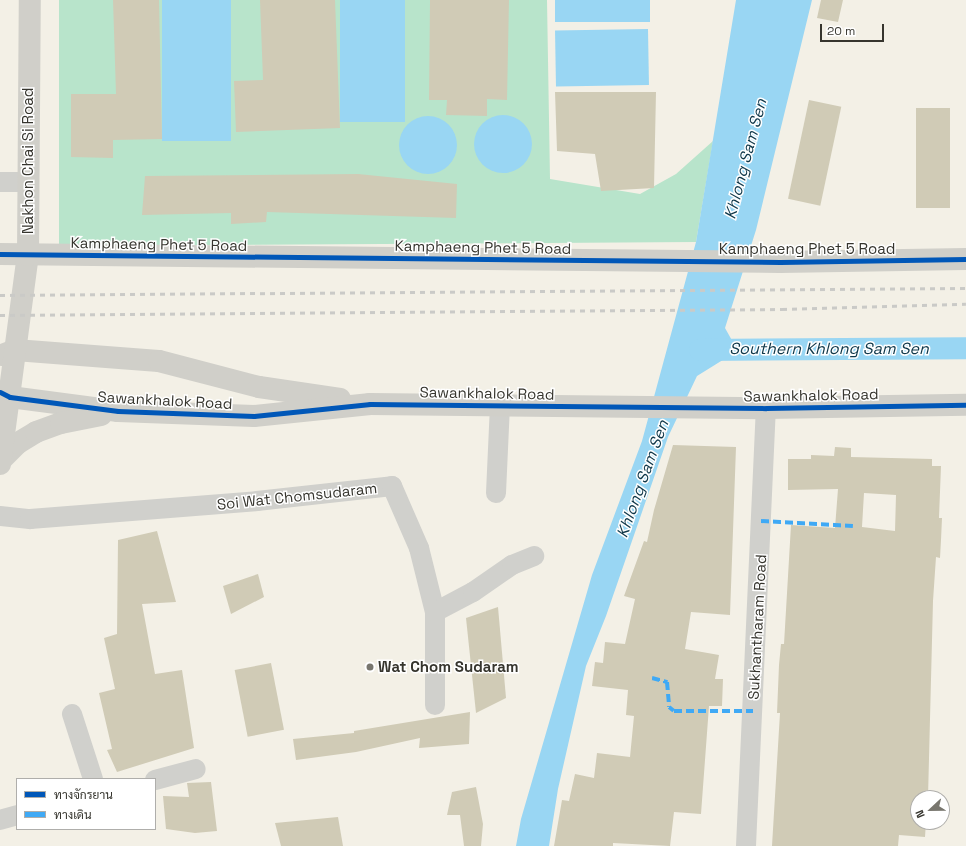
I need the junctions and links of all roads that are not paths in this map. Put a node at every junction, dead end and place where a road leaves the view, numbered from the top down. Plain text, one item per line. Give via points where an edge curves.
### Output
1 (30, 0) edge
2 (0, 182) edge
3 (28, 182) junction
4 (0, 254) edge
5 (28, 254) junction
6 (966, 259) edge
7 (7, 353) edge
8 (5, 395) edge
9 (370, 404) junction
10 (500, 405) junction
11 (966, 405) edge
12 (757, 408) junction
13 (118, 411) junction
14 (0, 462) edge
15 (496, 493) dead end
16 (0, 516) edge
17 (534, 556) dead end
18 (435, 612) junction
19 (435, 705) dead end
20 (72, 714) dead end
21 (196, 768) dead end
22 (93, 778) edge
23 (156, 780) edge
24 (16, 815) edge
25 (0, 820) edge
26 (746, 846) edge

1 - 3 street, Nakhon Chai Si Road
2 - 3 street
3 - 5 street, Nakhon Chai Si Road
4 - 5 street, Kamphaeng Phet 5 Road
5 - 6 street, Kamphaeng Phet 5 Road via 780,262
5 - 7 street, Nakhon Chai Si Road
7 - 8 street, Nakhon Chai Si Road
7 - 9 street, Sawankhalok Road via 159,361 259,387
8 - 13 street, Sawankhalok Road
8 - 14 street, Nakhon Chai Si Road
9 - 10 street, Sawankhalok Road
9 - 13 street, Sawankhalok Road via 254,416
10 - 12 street, Sawankhalok Road
10 - 15 street
11 - 12 street, Sawankhalok Road
12 - 26 street, Sukhantharam Road
13 - 14 street via 61,423 36,432 18,442
16 - 18 street, Soi Wat Chomsudaram via 30,519 257,501 392,486 419,548
17 - 18 street via 512,565 473,592
18 - 19 street, Soi Wat Chomsudaram
20 - 22 street
21 - 23 street
24 - 25 street

